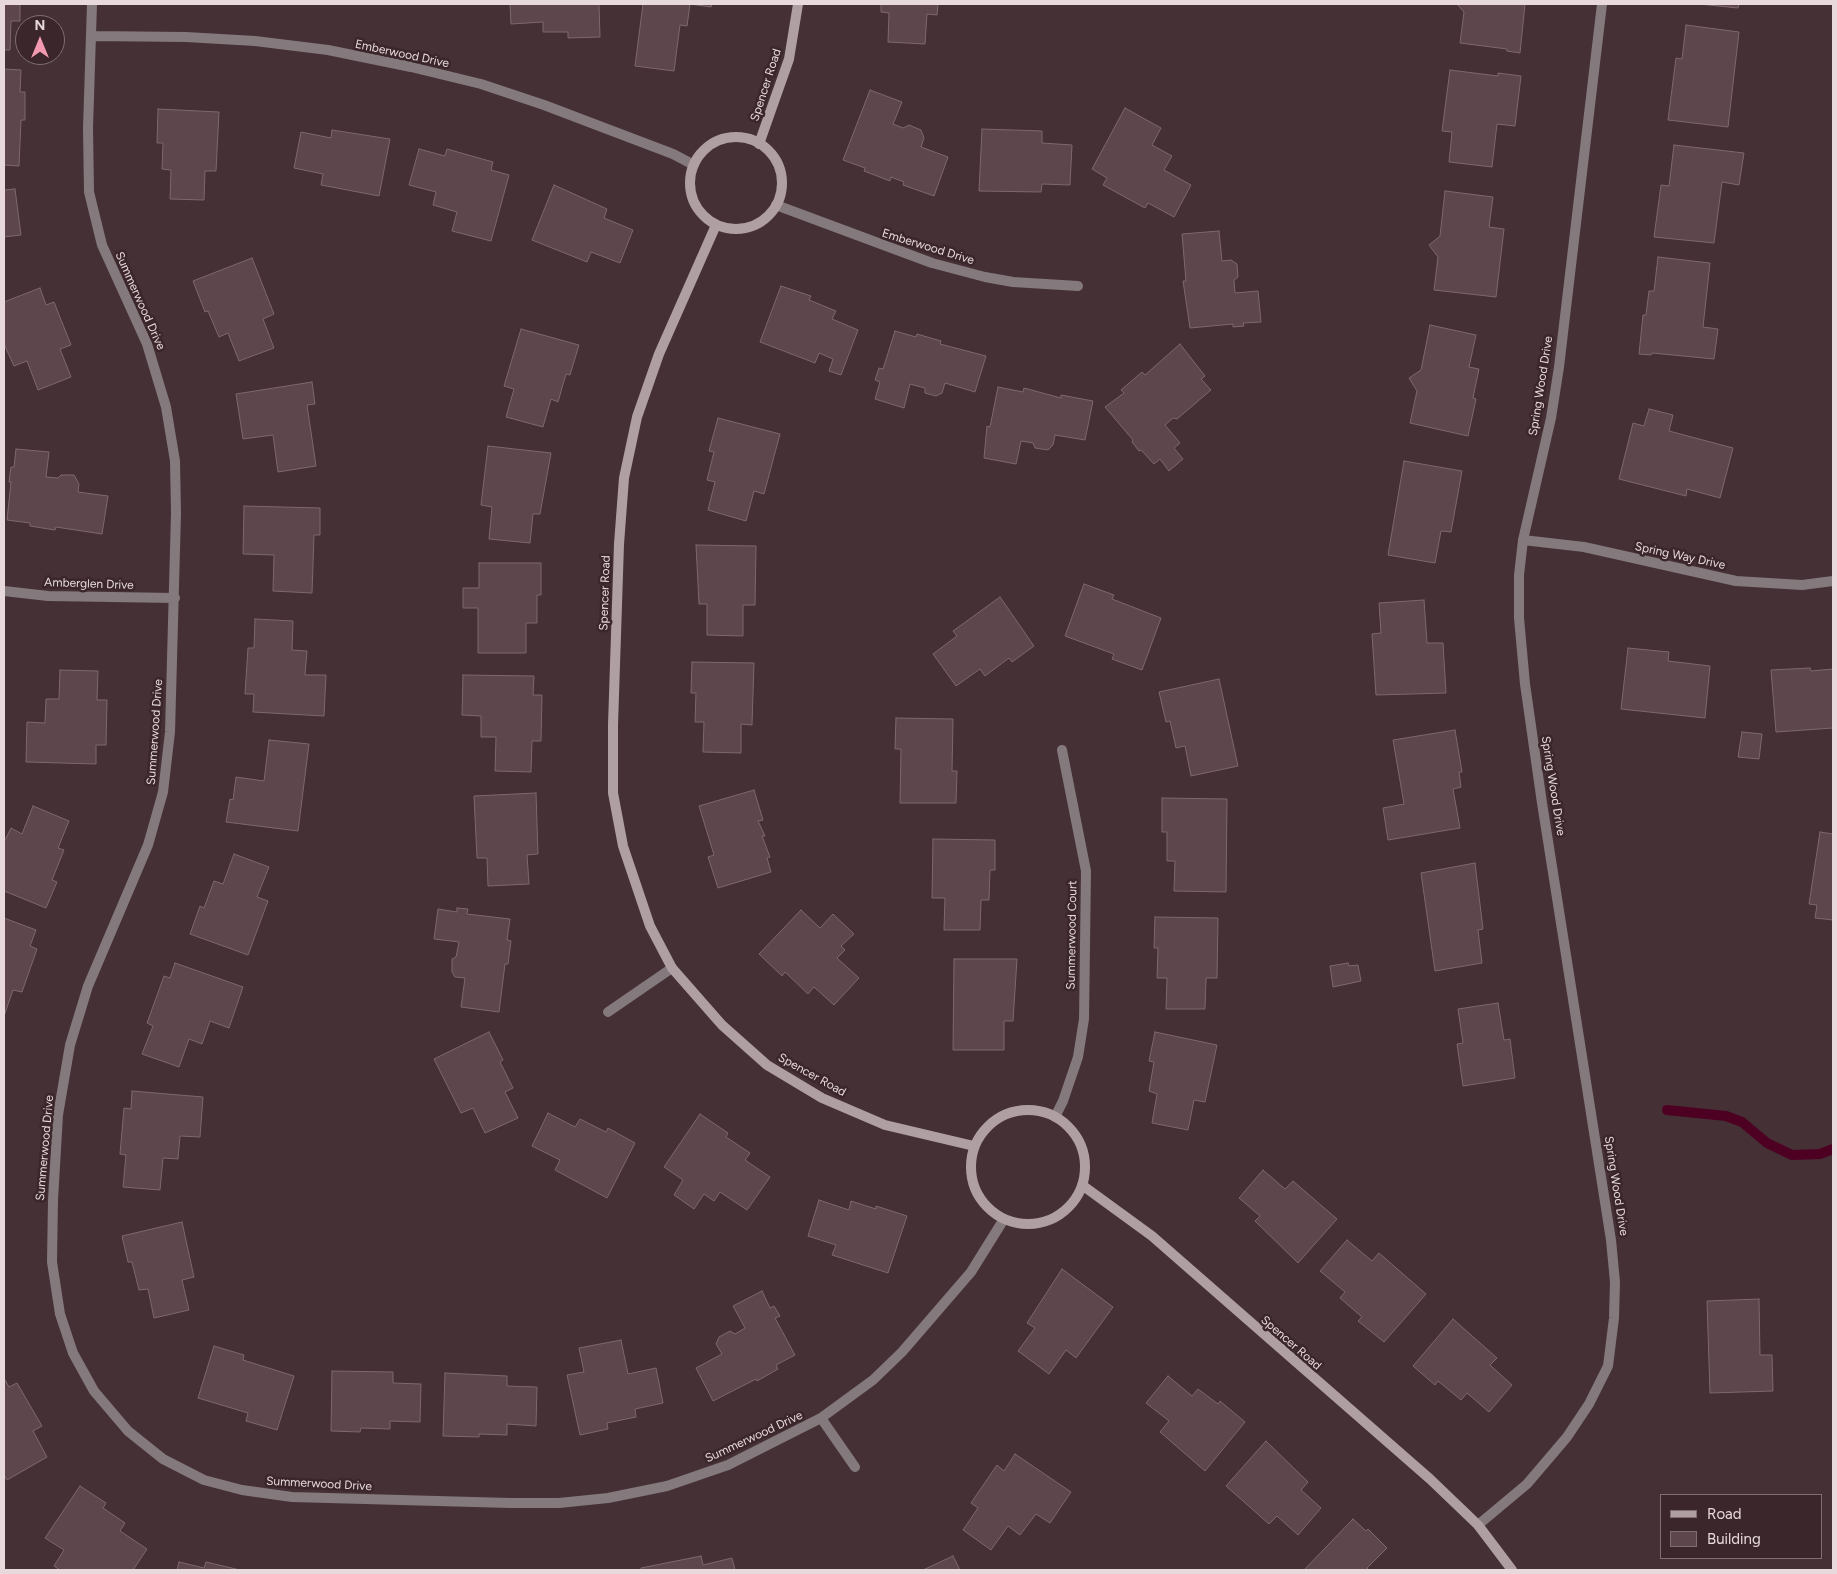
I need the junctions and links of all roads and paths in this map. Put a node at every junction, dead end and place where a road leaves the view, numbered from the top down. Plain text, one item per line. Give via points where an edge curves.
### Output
1 (92, 4) edge
2 (798, 4) edge
3 (1602, 4) edge
4 (91, 36) junction
5 (759, 144) junction
6 (694, 165) junction
7 (776, 206) junction
8 (716, 224) junction
9 (1078, 286) dead end
10 (1523, 540) junction
11 (1833, 581) edge
12 (4, 591) edge
13 (175, 598) junction
14 (1062, 750) dead end
15 (672, 968) junction
16 (608, 1012) dead end
17 (1055, 1117) junction
18 (974, 1146) junction
19 (1082, 1185) junction
20 (1004, 1219) junction
21 (822, 1418) junction
22 (855, 1467) dead end
23 (1478, 1525) junction
24 (1512, 1570) edge

1 - 4 street, Summerwood Drive
2 - 5 main road, Spencer Road via 789,59
3 - 10 street, Spring Wood Drive via 1559,367 1551,418
4 - 6 street, Emberwood Drive via 255,41 328,50 411,67 481,84 544,105
4 - 13 street, Summerwood Drive via 89,192 102,245 147,344 166,407 175,461
5 - 6 main road via 744,138 714,142
5 - 7 main road via 778,164 782,178
6 - 8 main road via 690,192 704,217
7 - 8 main road via 756,224 743,228
7 - 9 street, Emberwood Drive via 932,263 1013,282
8 - 15 main road, Spencer Road via 659,354 637,417 624,478 619,544 614,792 623,846 637,891 650,926
10 - 11 street, Spring Way Drive via 1584,547 1736,581 1802,585
10 - 23 street, Spring Wood Drive via 1518,618 1525,684 1611,1240 1614,1318 1608,1366 1589,1404 1567,1437 1527,1484
12 - 13 street, Amberglen Drive via 48,596
13 - 21 street, Summerwood Drive via 170,732 163,792 148,845 88,986 70,1045 58,1115 52,1262 60,1314 72,1353 94,1391 128,1431 163,1459 204,1480 242,1490 292,1497 510,1503 608,1498 667,1486 728,1466
14 - 17 street, Summerwood Court via 1086,871 1084,1020 1078,1057
15 - 16 street
15 - 18 main road, Spencer Road via 722,1025 767,1065 822,1098 885,1124
17 - 18 main road via 1036,1110 1017,1110 999,1117 984,1130
17 - 19 main road via 1078,1138 1084,1153
18 - 20 main road via 971,1172 978,1196 989,1210
19 - 20 main road via 1073,1202 1059,1215 1041,1223 1022,1224
19 - 23 main road, Spencer Road via 1152,1236 1430,1479
20 - 21 street, Summerwood Drive via 972,1272 902,1352 873,1380
21 - 22 street, Summerwood Drive
23 - 24 main road, Spencer Road

